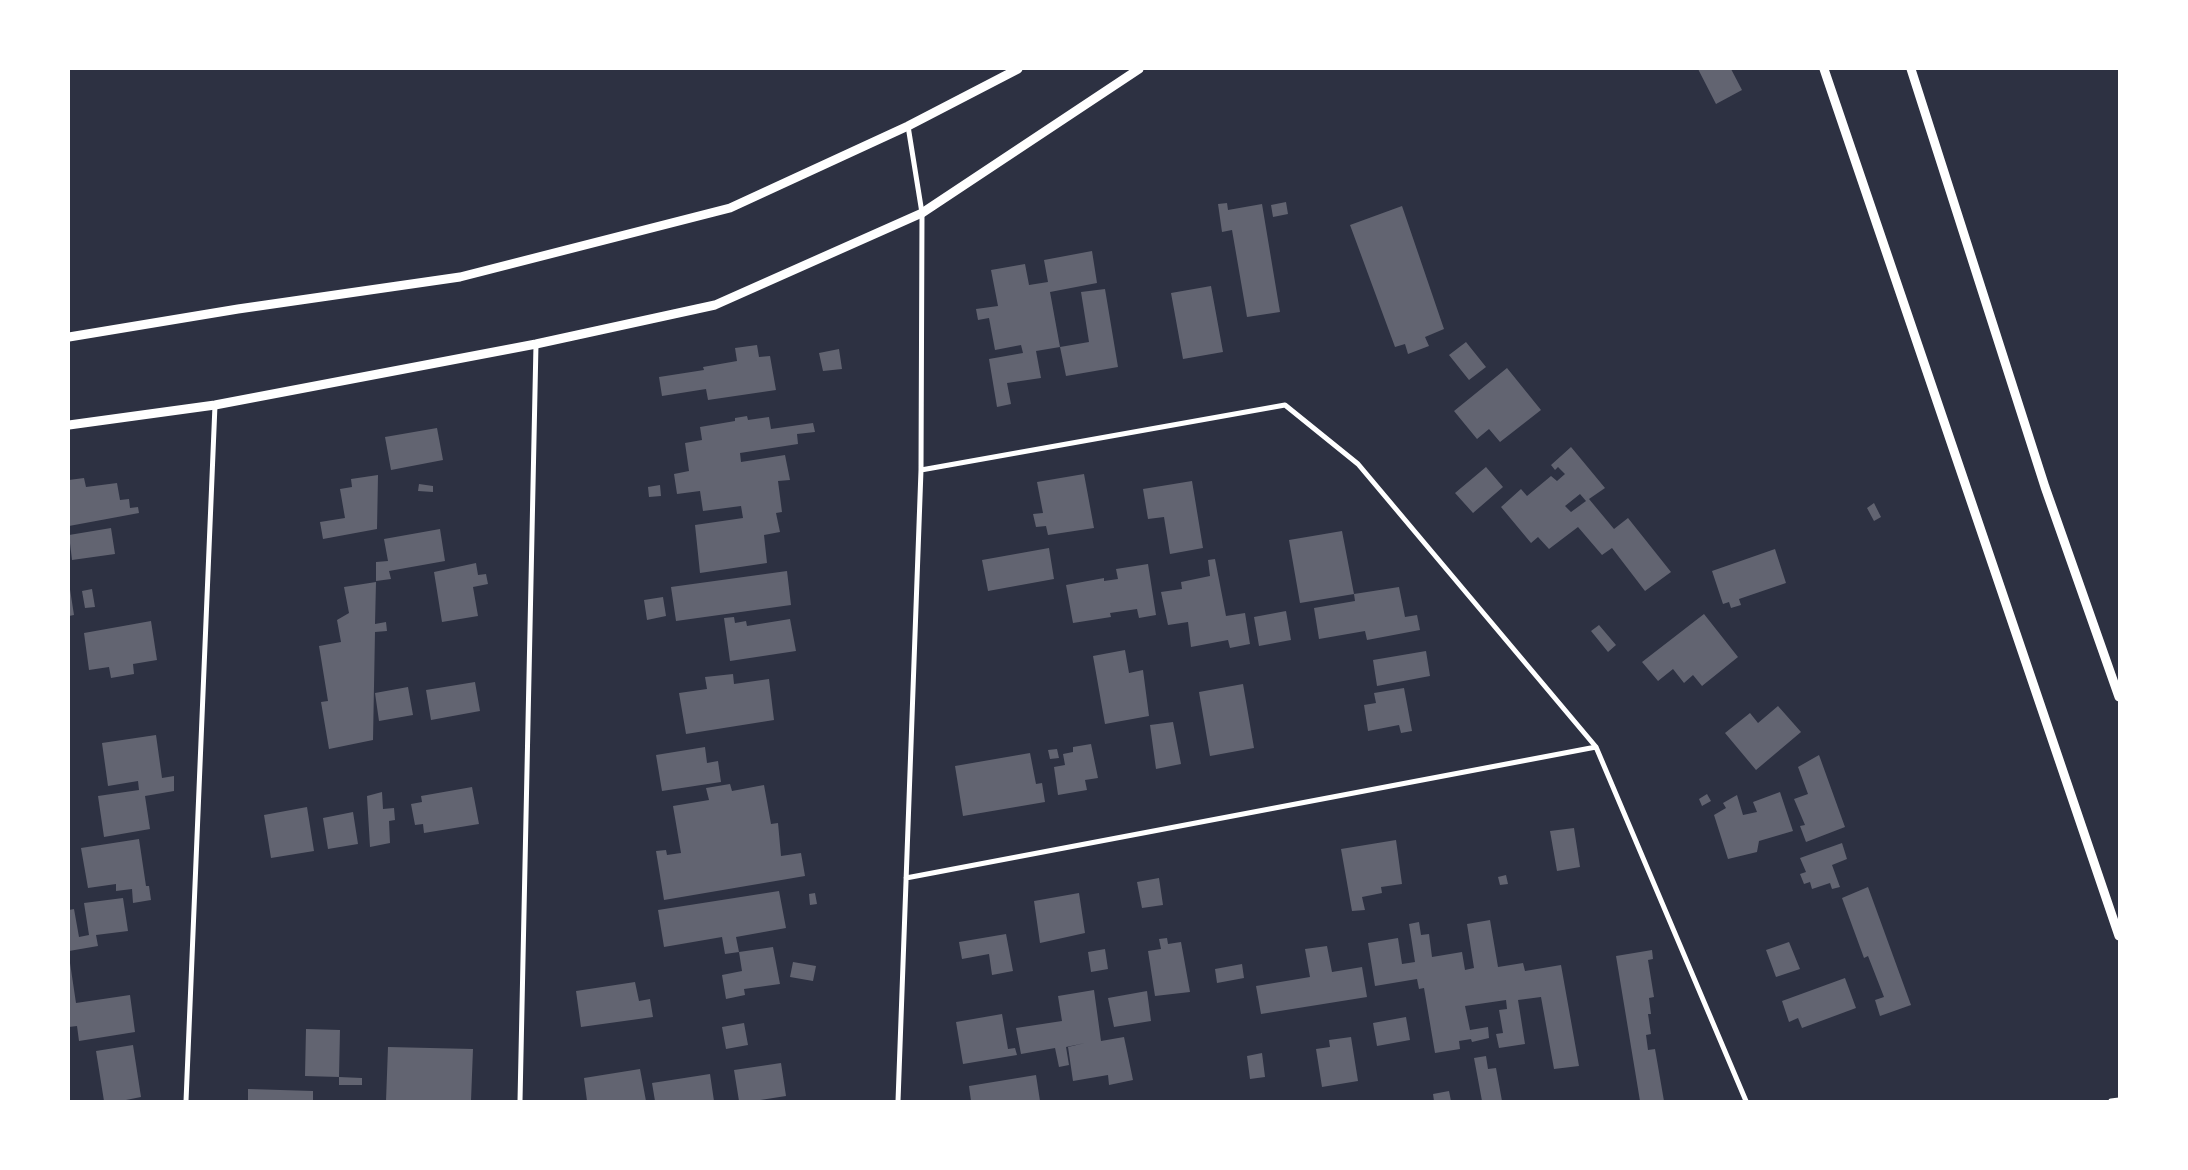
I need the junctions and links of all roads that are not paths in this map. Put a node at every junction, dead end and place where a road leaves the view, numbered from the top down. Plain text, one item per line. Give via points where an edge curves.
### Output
1 (1018, 69) edge
2 (1139, 69) edge
3 (1824, 69) edge
4 (1911, 69) edge
5 (1006, 72) edge
6 (908, 126) junction
7 (922, 213) junction
8 (69, 337) edge
9 (536, 344) junction
10 (216, 405) junction
11 (69, 425) edge
12 (921, 470) junction
13 (2119, 697) edge
14 (1596, 747) junction
15 (906, 878) junction
16 (2119, 936) edge
17 (2119, 1100) edge
18 (186, 1101) edge
19 (520, 1101) edge
20 (898, 1101) edge
21 (1746, 1101) edge
22 (2111, 1101) edge

1 - 5 street
2 - 7 street
3 - 16 street
4 - 13 street via 2045,487
5 - 6 street
6 - 7 street
6 - 8 street via 730,208 552,255 460,277
7 - 9 street via 715,305
7 - 12 street
9 - 10 street
9 - 19 street
10 - 11 street
10 - 18 street
12 - 14 street via 1285,405 1358,464
12 - 15 street
14 - 15 street
14 - 21 street
15 - 20 street
17 - 22 street

